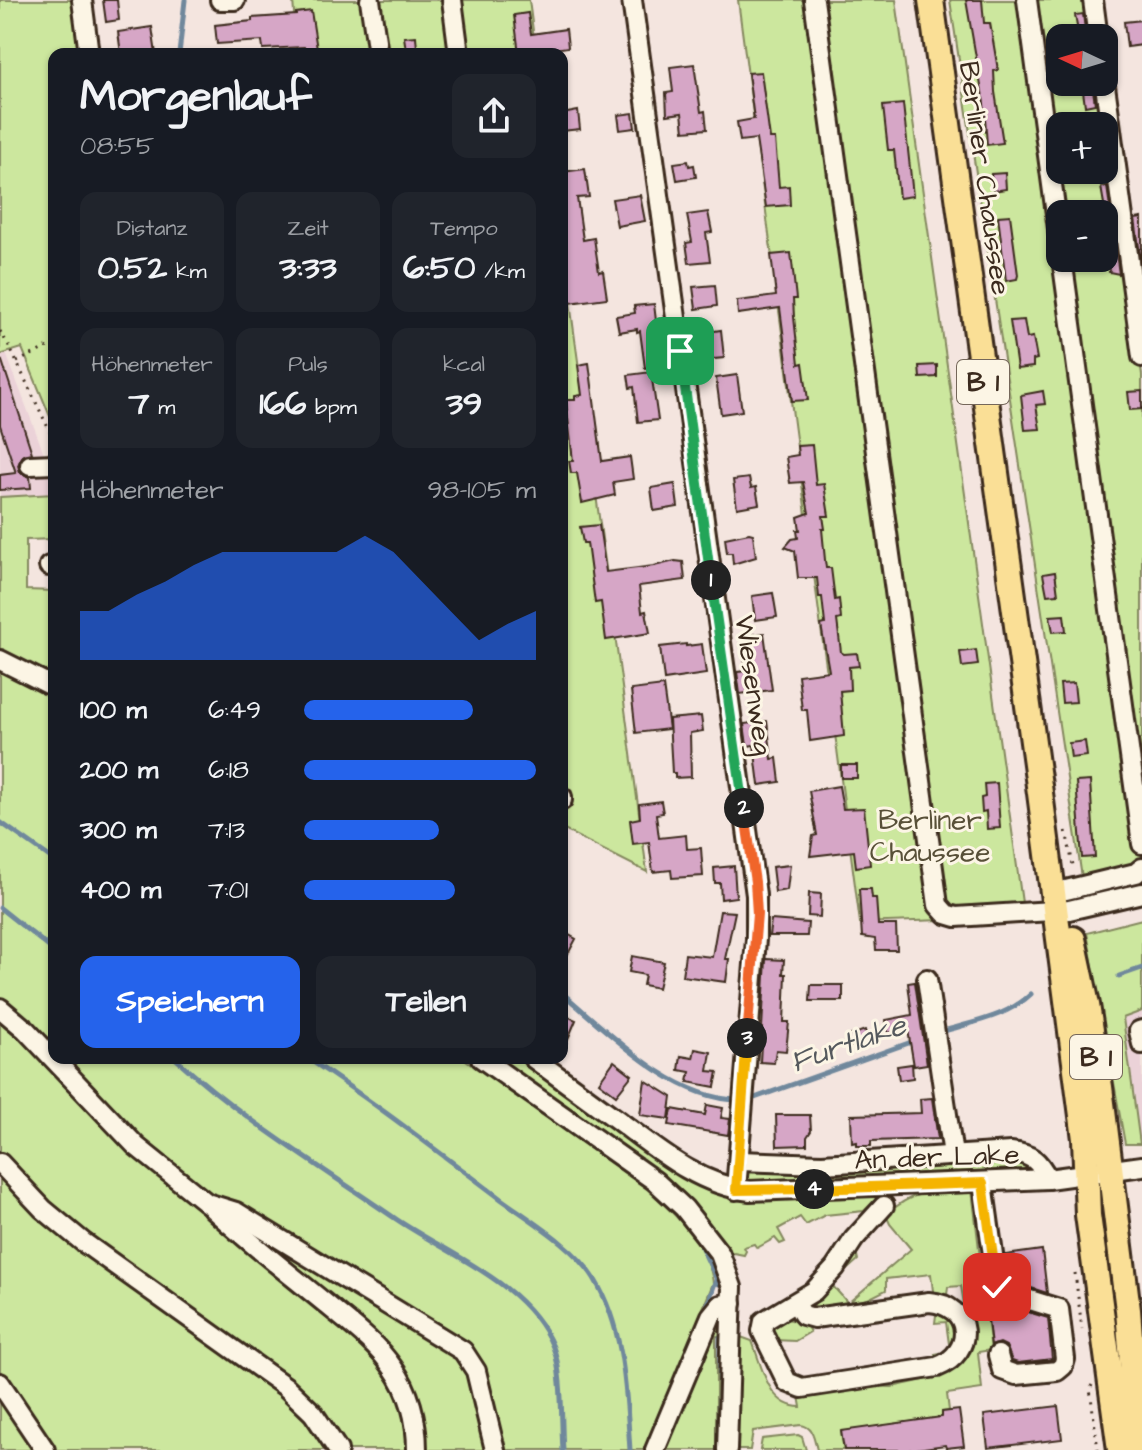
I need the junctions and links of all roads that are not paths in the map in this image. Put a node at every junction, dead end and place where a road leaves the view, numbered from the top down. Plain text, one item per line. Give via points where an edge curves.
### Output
1 (82, 0) edge
2 (220, 0) edge
3 (232, 0) edge
4 (370, 0) edge
5 (452, 0) edge
6 (632, 0) edge
7 (814, 0) edge
8 (931, 0) edge
9 (1027, 0) edge
10 (1093, 0) edge
11 (1096, 24) edge
12 (88, 48) edge
13 (377, 48) edge
14 (458, 48) edge
15 (1106, 96) edge
16 (1054, 200) edge
17 (1064, 272) edge
18 (1142, 357) edge
19 (48, 464) edge
20 (30, 465) dead end
21 (0, 660) edge
22 (48, 684) edge
23 (1142, 844) edge
24 (1142, 868) edge
25 (1142, 893) edge
26 (1063, 903) junction
27 (927, 979) dead end
28 (0, 1008) edge
29 (1142, 1030) edge
30 (1142, 1044) edge
31 (48, 1053) edge
32 (58, 1064) edge
33 (489, 1064) edge
34 (541, 1064) edge
35 (953, 1155) junction
36 (740, 1161) junction
37 (0, 1163) edge
38 (1142, 1166) edge
39 (1099, 1172) junction
40 (1048, 1179) junction
41 (983, 1183) junction
42 (736, 1190) junction
43 (207, 1203) junction
44 (884, 1206) dead end
45 (732, 1303) junction
46 (796, 1304) junction
47 (998, 1355) dead end
48 (0, 1383) edge
49 (45, 1450) edge
50 (338, 1450) edge
51 (417, 1450) edge
52 (495, 1450) edge
53 (655, 1450) edge
54 (727, 1450) edge
55 (1120, 1450) edge
56 (1139, 1450) edge

1 - 12 street
2 - 3 street
4 - 13 street
5 - 14 street
6 - 36 street, Wiesenweg via 756,895
7 - 26 street via 938,905 956,917
8 - 26 main road, Berliner Chaussee / B 1 via 1040,793
9 - 16 street
10 - 11 street
15 - 18 street
17 - 23 street
19 - 20 street
21 - 22 street
24 - 26 street
25 - 26 street
26 - 39 main road, Berliner Chaussee / B 1 via 1085,1139
27 - 35 street
28 - 31 street
29 - 30 street
32 - 43 street via 136,1146
33 - 45 street via 670,1194 720,1254 729,1272
34 - 42 street, An der Lake via 671,1159
35 - 36 street, An der Lake via 837,1164
35 - 40 street, An der Lake via 1027,1153 1039,1161
36 - 42 street, Wiesenweg
37 - 50 street via 83,1242 286,1387 313,1413
38 - 39 street, An der Lake
39 - 40 street, An der Lake
39 - 55 main road, Berliner Chaussee / B 1 via 1088,1215
39 - 56 main road, Berliner Chaussee / B 1 via 1128,1310
40 - 41 street, An der Lake
41 - 42 street, An der Lake
41 - 47 street via 998,1290 1059,1309 1065,1359 1057,1371 1016,1375 1002,1370
43 - 51 street via 387,1359 410,1401
43 - 52 street via 236,1212 463,1351 476,1371
44 - 46 street via 830,1274
45 - 53 street via 720,1305 711,1316
45 - 54 street
46 - 46 street via 767,1319 762,1331 787,1382 797,1387 937,1367 962,1346 959,1318 936,1302 814,1318 803,1315
48 - 49 street

